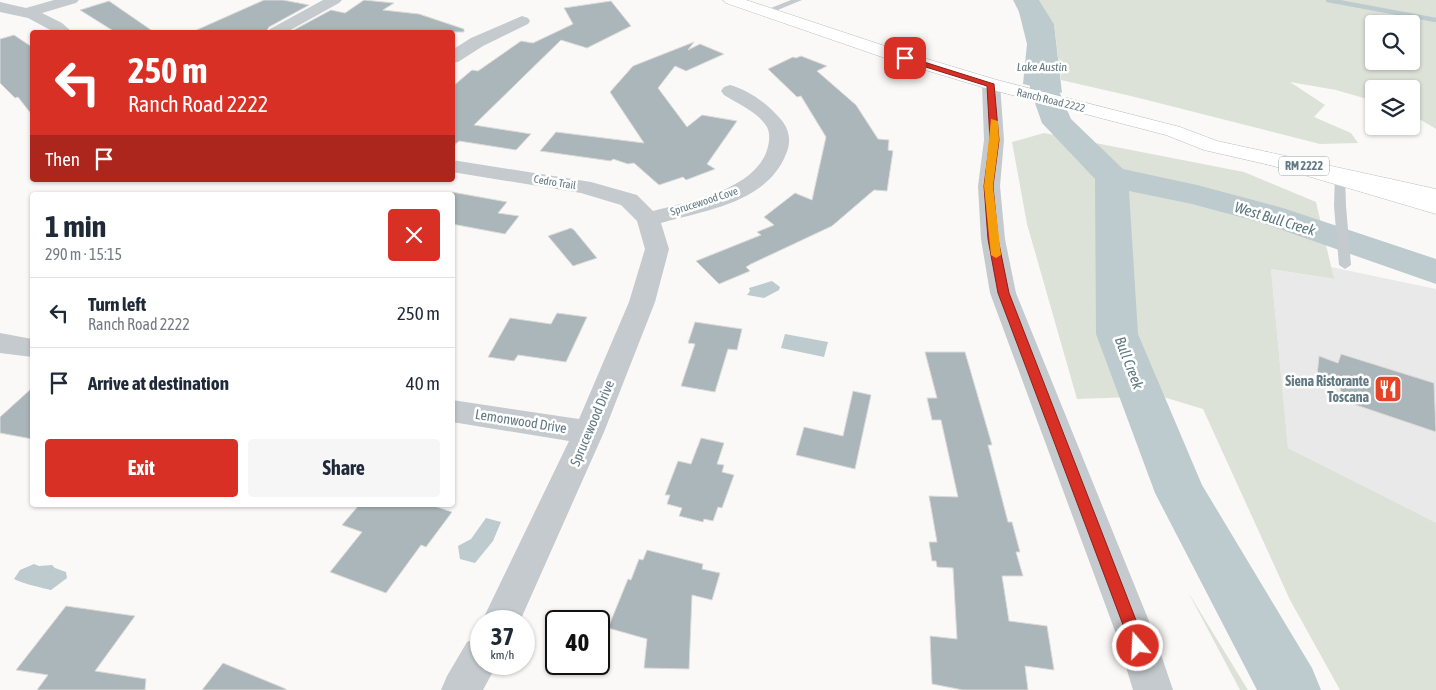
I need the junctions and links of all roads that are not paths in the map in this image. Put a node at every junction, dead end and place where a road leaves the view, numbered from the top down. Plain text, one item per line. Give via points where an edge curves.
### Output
1 (71, 0) edge
2 (334, 0) edge
3 (731, 0) edge
4 (798, 0) edge
5 (0, 7) edge
6 (28, 12) junction
7 (764, 12) junction
8 (522, 20) dead end
9 (62, 30) edge
10 (280, 30) edge
11 (455, 56) edge
12 (991, 84) junction
13 (730, 91) dead end
14 (1173, 132) junction
15 (455, 166) edge
16 (1344, 172) junction
17 (1436, 176) edge
18 (1436, 196) edge
19 (1436, 207) edge
20 (648, 219) junction
21 (1345, 265) dead end
22 (0, 343) edge
23 (30, 348) edge
24 (455, 411) edge
25 (590, 432) junction
26 (506, 610) edge
27 (470, 674) edge
28 (461, 690) edge
29 (1153, 690) edge

1 - 6 street
2 - 10 street
3 - 7 main road, Ranch Road 2222 / RM 2222
4 - 7 lane
5 - 6 street
6 - 9 street via 49,20
7 - 12 main road, Ranch Road 2222 / RM 2222
8 - 11 street
12 - 14 main road, Ranch Road 2222 / RM 2222
12 - 29 street via 994,140 988,186 1003,293 1134,631
13 - 20 street, Sprucewood Cove via 774,122 780,147 768,170 747,187
14 - 16 main road, Ranch Road 2222 / RM 2222 via 1211,146
14 - 16 main road, Ranch Road 2222 / RM 2222 via 1200,131
15 - 20 street, Cedro Trail via 583,187 629,200
16 - 17 main road, RM 2222
16 - 18 main road, Ranch Road 2222 / RM 2222
16 - 19 main road
16 - 21 lane via 1340,206
20 - 25 street, Sprucewood Drive via 657,249 642,302
22 - 23 street
24 - 25 street, Lemonwood Drive
25 - 26 street, Sprucewood Drive
27 - 28 street

